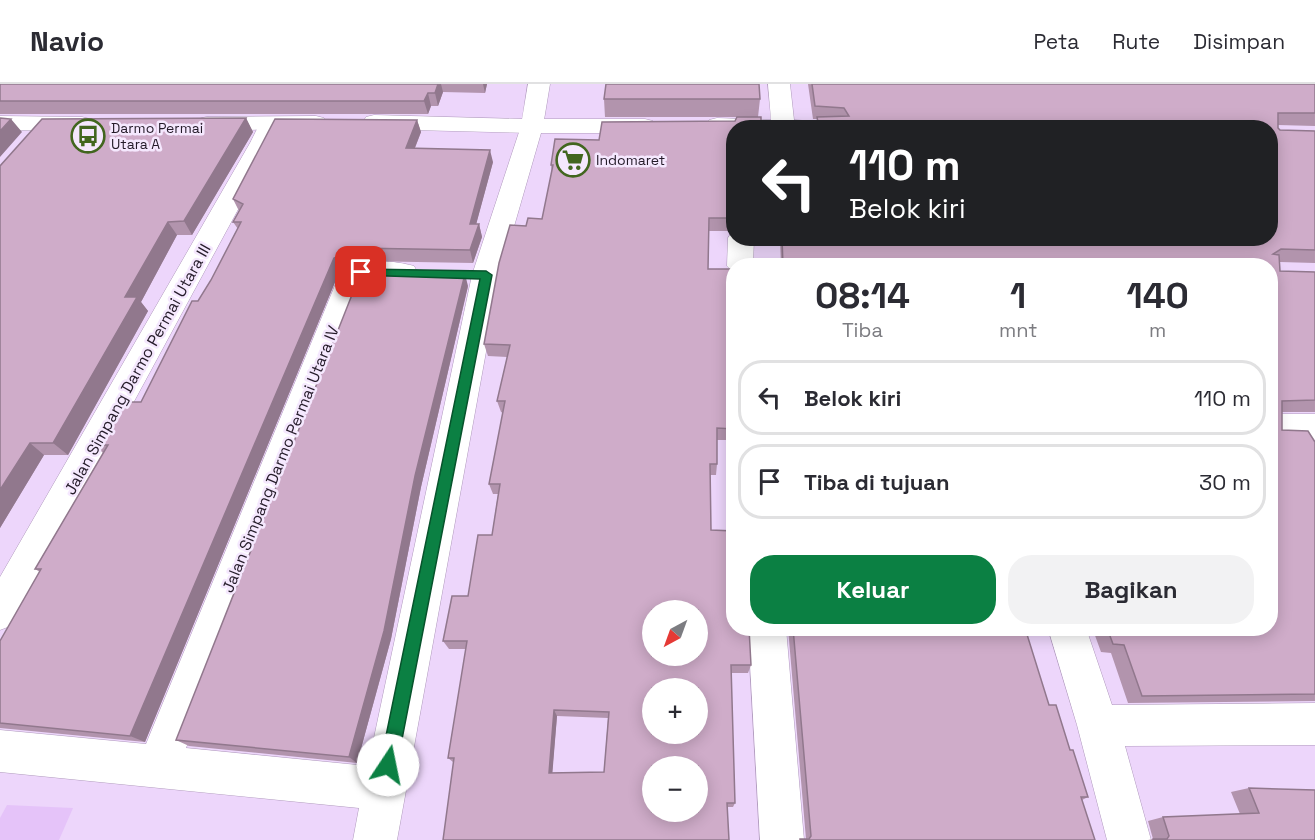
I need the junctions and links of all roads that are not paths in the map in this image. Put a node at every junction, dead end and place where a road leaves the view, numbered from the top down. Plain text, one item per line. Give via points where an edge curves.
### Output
1 (539, 84) edge
2 (779, 84) edge
3 (782, 120) edge
4 (0, 123) edge
5 (44, 124) junction
6 (103, 124) edge
7 (187, 124) edge
8 (270, 124) junction
9 (671, 125) edge
10 (694, 125) edge
11 (532, 126) junction
12 (726, 126) edge
13 (26, 145) edge
14 (486, 275) junction
15 (1278, 427) edge
16 (1315, 427) edge
17 (0, 612) edge
18 (768, 636) edge
19 (1070, 636) edge
20 (1315, 723) edge
21 (1098, 726) junction
22 (0, 751) edge
23 (158, 766) junction
24 (384, 789) junction
25 (375, 840) edge
26 (782, 840) edge
27 (1129, 840) edge

1 - 11 street
2 - 3 street
4 - 5 street
5 - 6 street
5 - 13 street
7 - 8 street
8 - 11 street
8 - 17 street, Jalan Simpang Darmo Permai Utara III
9 - 11 street
10 - 12 street
11 - 14 street
14 - 23 street, Jalan Simpang Darmo Permai Utara IV via 361,272 352,279
14 - 24 street
15 - 16 street
18 - 26 street
19 - 21 street
20 - 21 street
21 - 27 street
22 - 23 street
23 - 24 street
24 - 25 street

